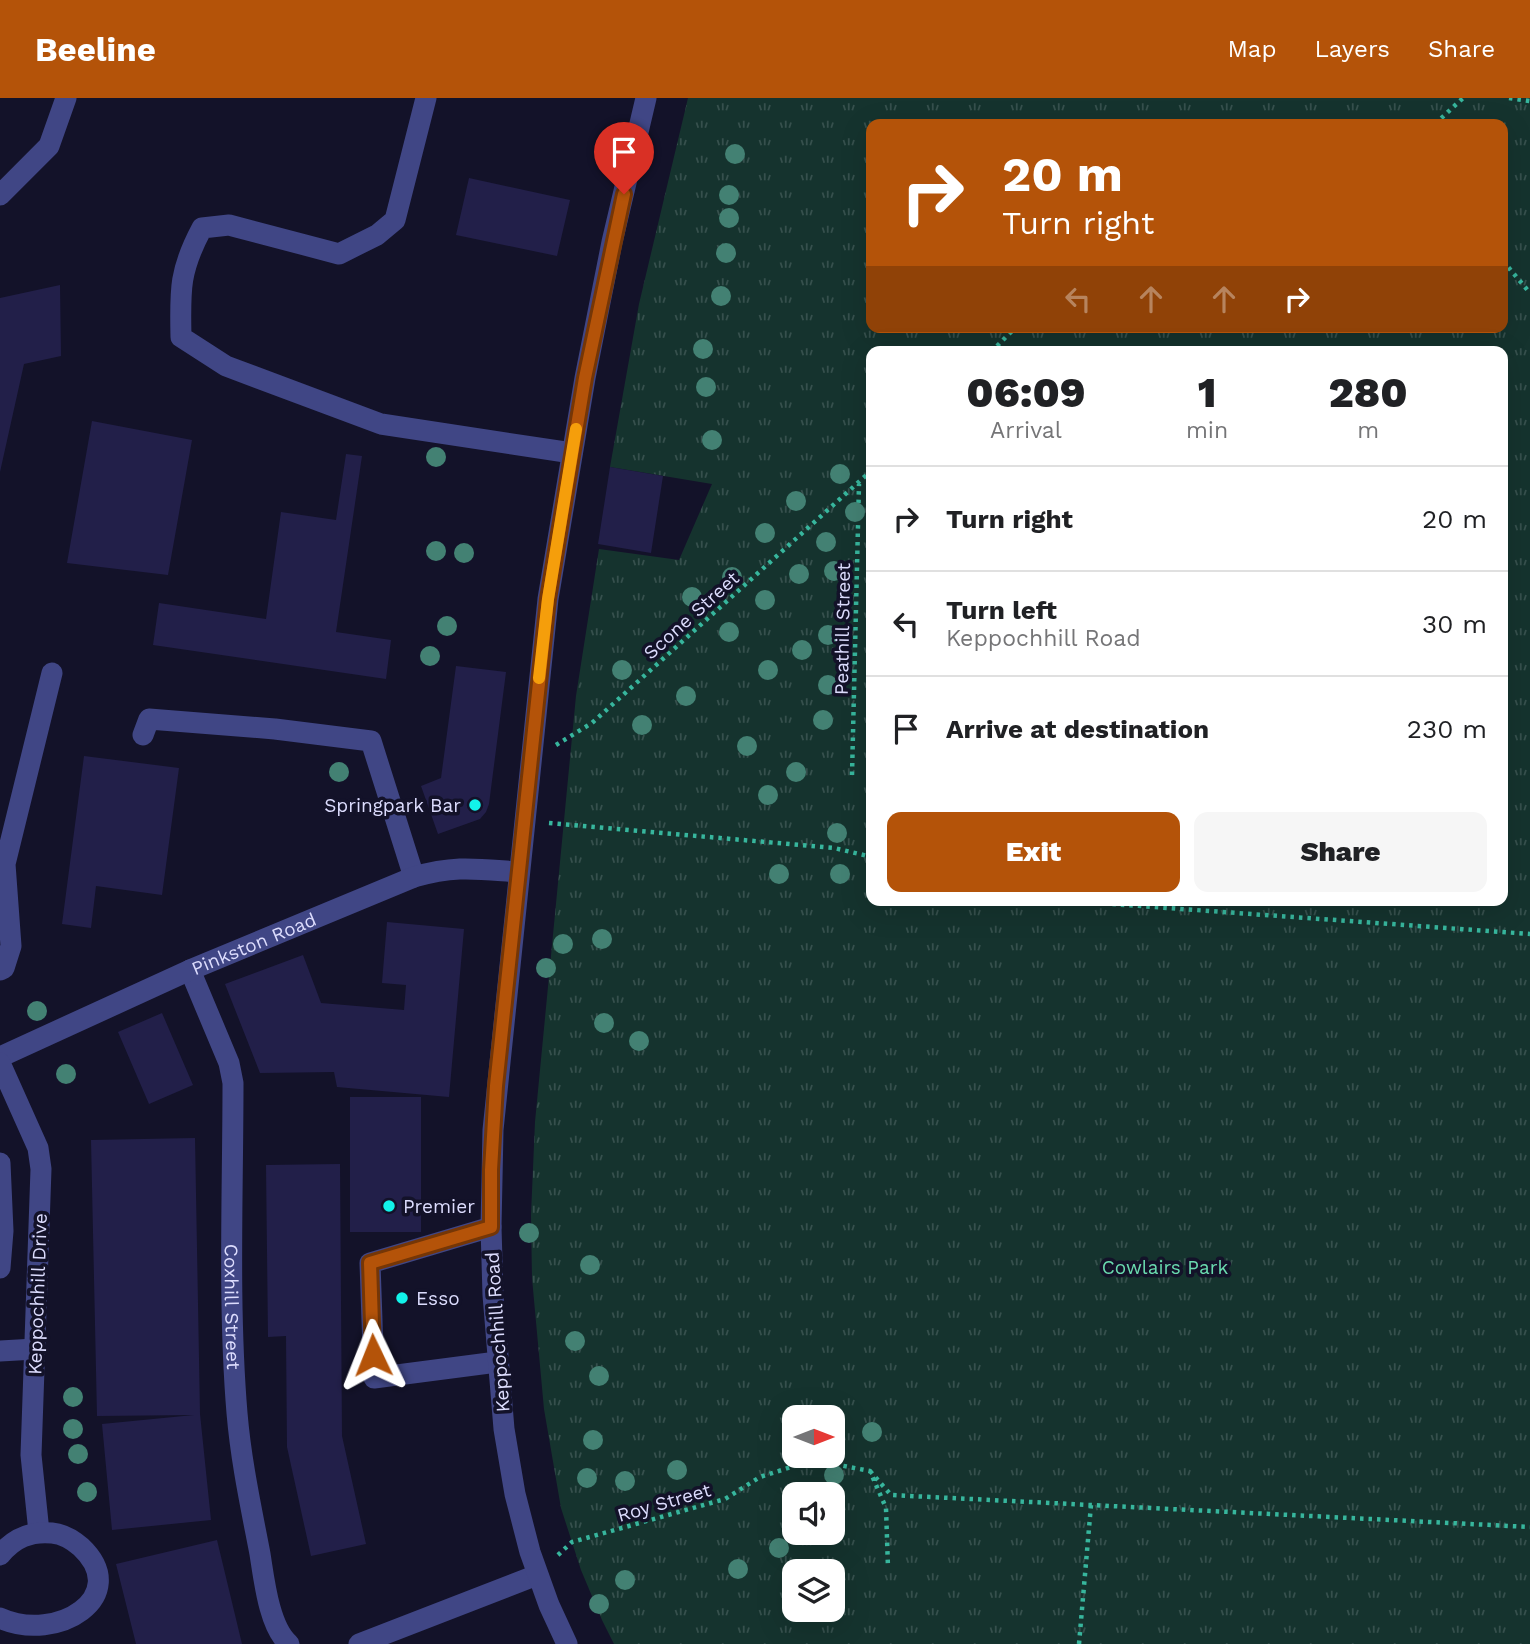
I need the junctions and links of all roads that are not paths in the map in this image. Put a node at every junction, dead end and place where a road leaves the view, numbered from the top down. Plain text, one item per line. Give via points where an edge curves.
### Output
1 (66, 98) edge
2 (426, 98) edge
3 (646, 98) edge
4 (0, 195) edge
5 (572, 453) junction
6 (51, 673) dead end
7 (143, 735) dead end
8 (518, 872) junction
9 (414, 877) junction
10 (0, 970) edge
11 (190, 970) junction
12 (0, 1057) edge
13 (0, 1063) edge
14 (0, 1163) edge
15 (491, 1227) junction
16 (0, 1268) edge
17 (35, 1349) junction
18 (0, 1351) edge
19 (498, 1362) junction
20 (39, 1532) junction
21 (0, 1555) edge
22 (537, 1575) junction
23 (3, 1627) edge
24 (289, 1644) edge
25 (359, 1644) edge
26 (567, 1644) edge

1 - 4 street via 49,146
2 - 5 street via 395,220 340,254 229,225 202,228 187,256 180,291 181,337 226,366 381,424
3 - 5 street, Keppochhill Road
5 - 8 street, Keppochhill Road via 548,599
6 - 10 street via 5,864 11,946
7 - 9 street via 149,719 371,741
8 - 9 street, Pinkston Road via 461,867
8 - 15 street, Keppochhill Road via 493,1130
9 - 11 street, Pinkston Road
11 - 12 street, Pinkston Road
11 - 24 street, Coxhill Street via 233,1083 237,1415 268,1596 275,1622
13 - 17 street, Keppochhill Drive via 38,1148 41,1169
14 - 16 street via 4,1231
15 - 19 street, Keppochhill Road
15 - 19 street via 370,1263 374,1378
17 - 18 street
17 - 20 street, Keppochhill Drive via 31,1455
19 - 22 street, Keppochhill Road via 513,1485
20 - 21 street via 22,1536
20 - 23 street via 74,1541 88,1554 96,1571 94,1607 84,1623 54,1640 22,1636
22 - 25 street
22 - 26 street, Keppochhill Road

